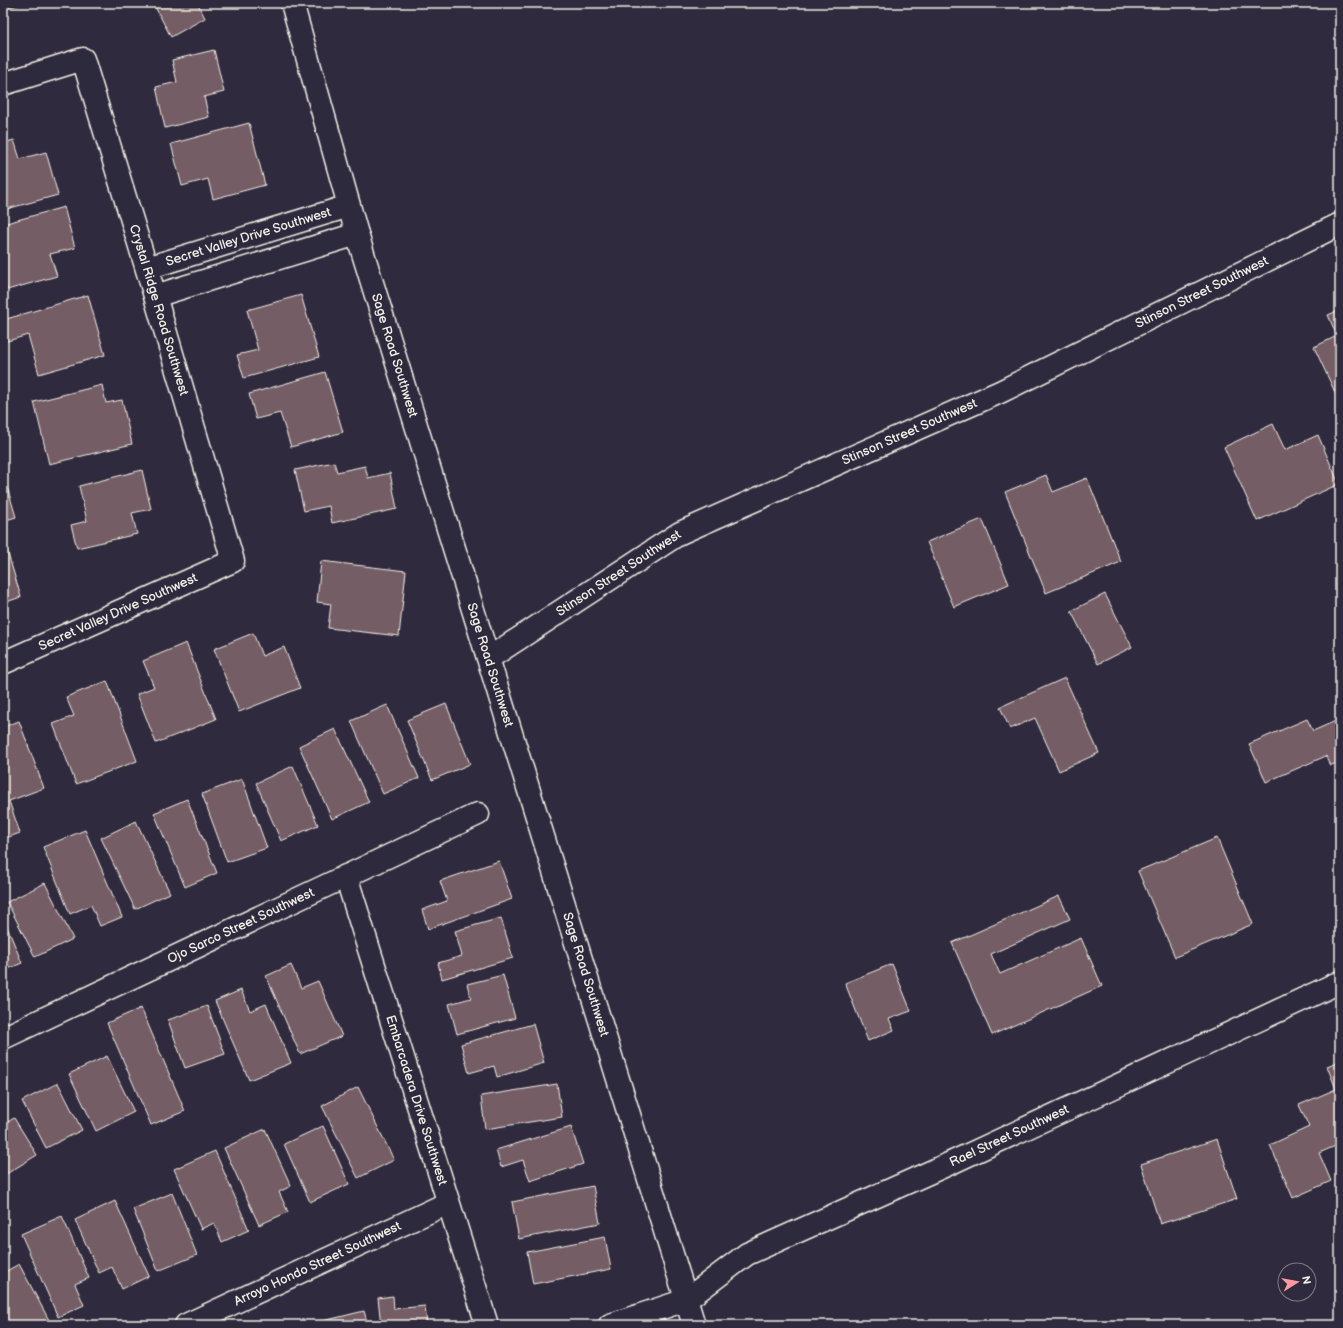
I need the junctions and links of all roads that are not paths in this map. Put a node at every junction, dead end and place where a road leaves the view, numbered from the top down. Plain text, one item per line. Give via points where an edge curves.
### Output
1 (292, 3) edge
2 (3, 84) edge
3 (349, 206) junction
4 (1340, 224) edge
5 (357, 234) junction
6 (147, 268) junction
7 (155, 296) junction
8 (233, 561) joint
9 (489, 658) junction
10 (3, 663) edge
11 (478, 814) dead end
12 (346, 876) junction
13 (1340, 982) edge
14 (3, 1038) edge
15 (448, 1203) junction
16 (686, 1300) junction
17 (186, 1325) edge
18 (487, 1325) edge
19 (610, 1325) edge
20 (694, 1325) edge

1 - 3 street, Sage Road Southwest
2 - 6 street, Crystal Ridge Road Southwest via 83,59
3 - 5 street, Sage Road Southwest
3 - 6 street, Secret Valley Drive Southwest
4 - 9 street, Stinson Street Southwest via 1000,392 680,533
5 - 7 street
5 - 9 street, Sage Road Southwest
6 - 7 street, Crystal Ridge Road Southwest
7 - 8 street, Crystal Ridge Road Southwest
8 - 10 street, Secret Valley Drive Southwest
9 - 16 street, Sage Road Southwest
11 - 12 street, Ojo Sarco Street Southwest
12 - 14 street, Ojo Sarco Street Southwest
12 - 15 street, Embarcadera Drive Southwest
13 - 16 street, Rael Street Southwest via 953,1162 747,1254
15 - 17 street, Arroyo Hondo Street Southwest
15 - 18 street, Embarcadera Drive Southwest
16 - 19 street, Rael Street Southwest
16 - 20 street, Sage Road Southwest

